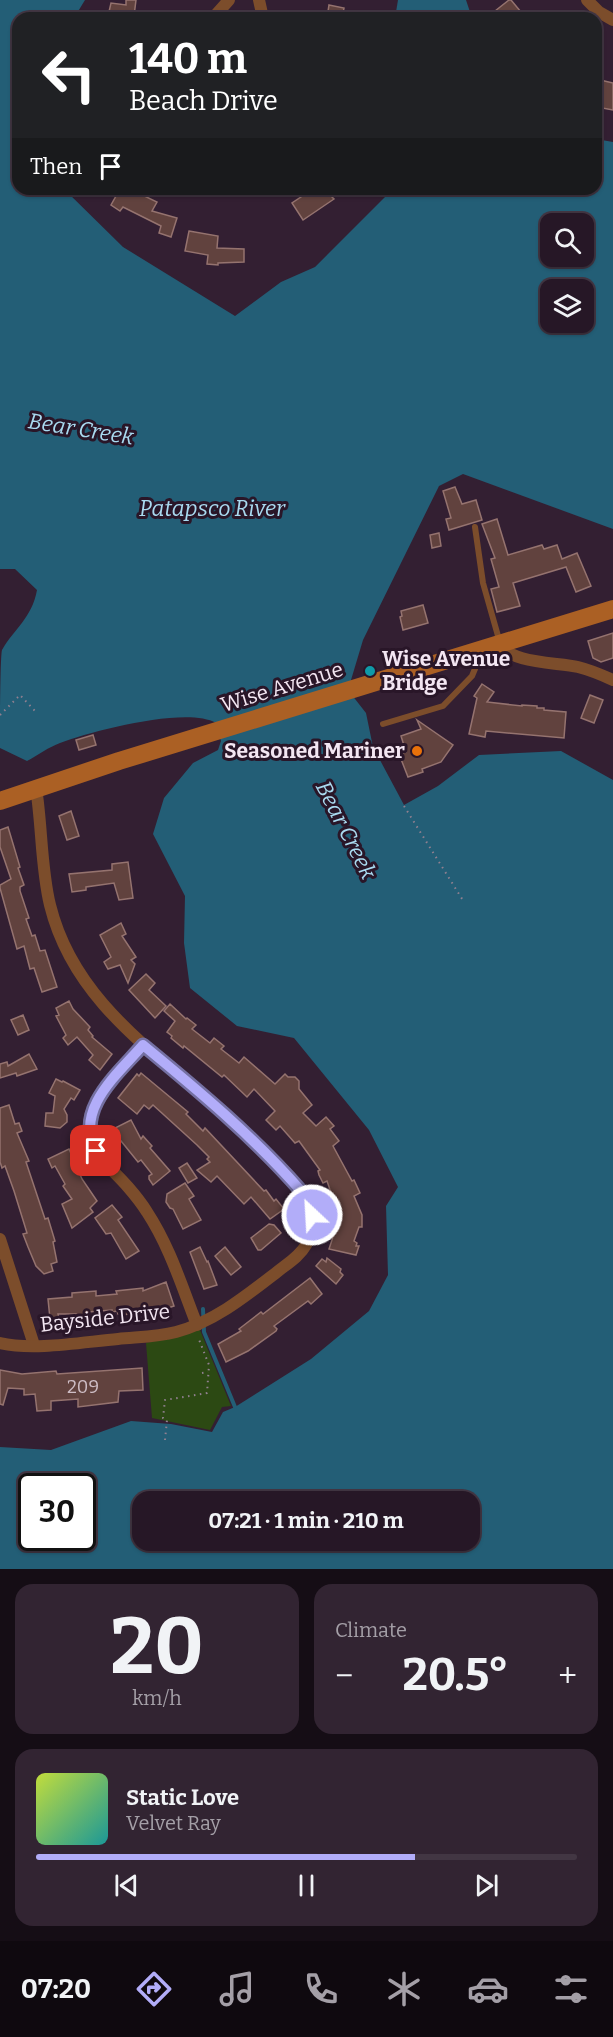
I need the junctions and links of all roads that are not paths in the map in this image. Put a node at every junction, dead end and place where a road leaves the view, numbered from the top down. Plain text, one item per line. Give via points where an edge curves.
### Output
1 (229, 0) edge
2 (587, 0) edge
3 (218, 12) edge
4 (599, 12) edge
5 (475, 527) dead end
6 (613, 609) edge
7 (492, 646) junction
8 (613, 680) edge
9 (383, 724) dead end
10 (36, 788) junction
11 (0, 801) edge
12 (143, 1045) junction
13 (0, 1239) edge
14 (195, 1326) junction
15 (0, 1343) edge
16 (34, 1345) junction

1 - 3 street
2 - 4 street
5 - 7 lane
6 - 7 main road, Wise Avenue
7 - 8 street via 514,656 581,667
7 - 9 lane via 472,676 443,706
7 - 10 main road, Wise Avenue
10 - 11 main road, Wise Avenue
10 - 12 street, Bayside Drive via 49,902 62,940 95,996
12 - 14 street via 95,1105 89,1121 90,1137 101,1159 155,1224
12 - 14 street, Bayside Drive via 248,1135 302,1192 311,1208 311,1235 302,1251 244,1297
13 - 16 street
14 - 16 street, Bayside Drive via 163,1335
15 - 16 street, Bayside Drive

